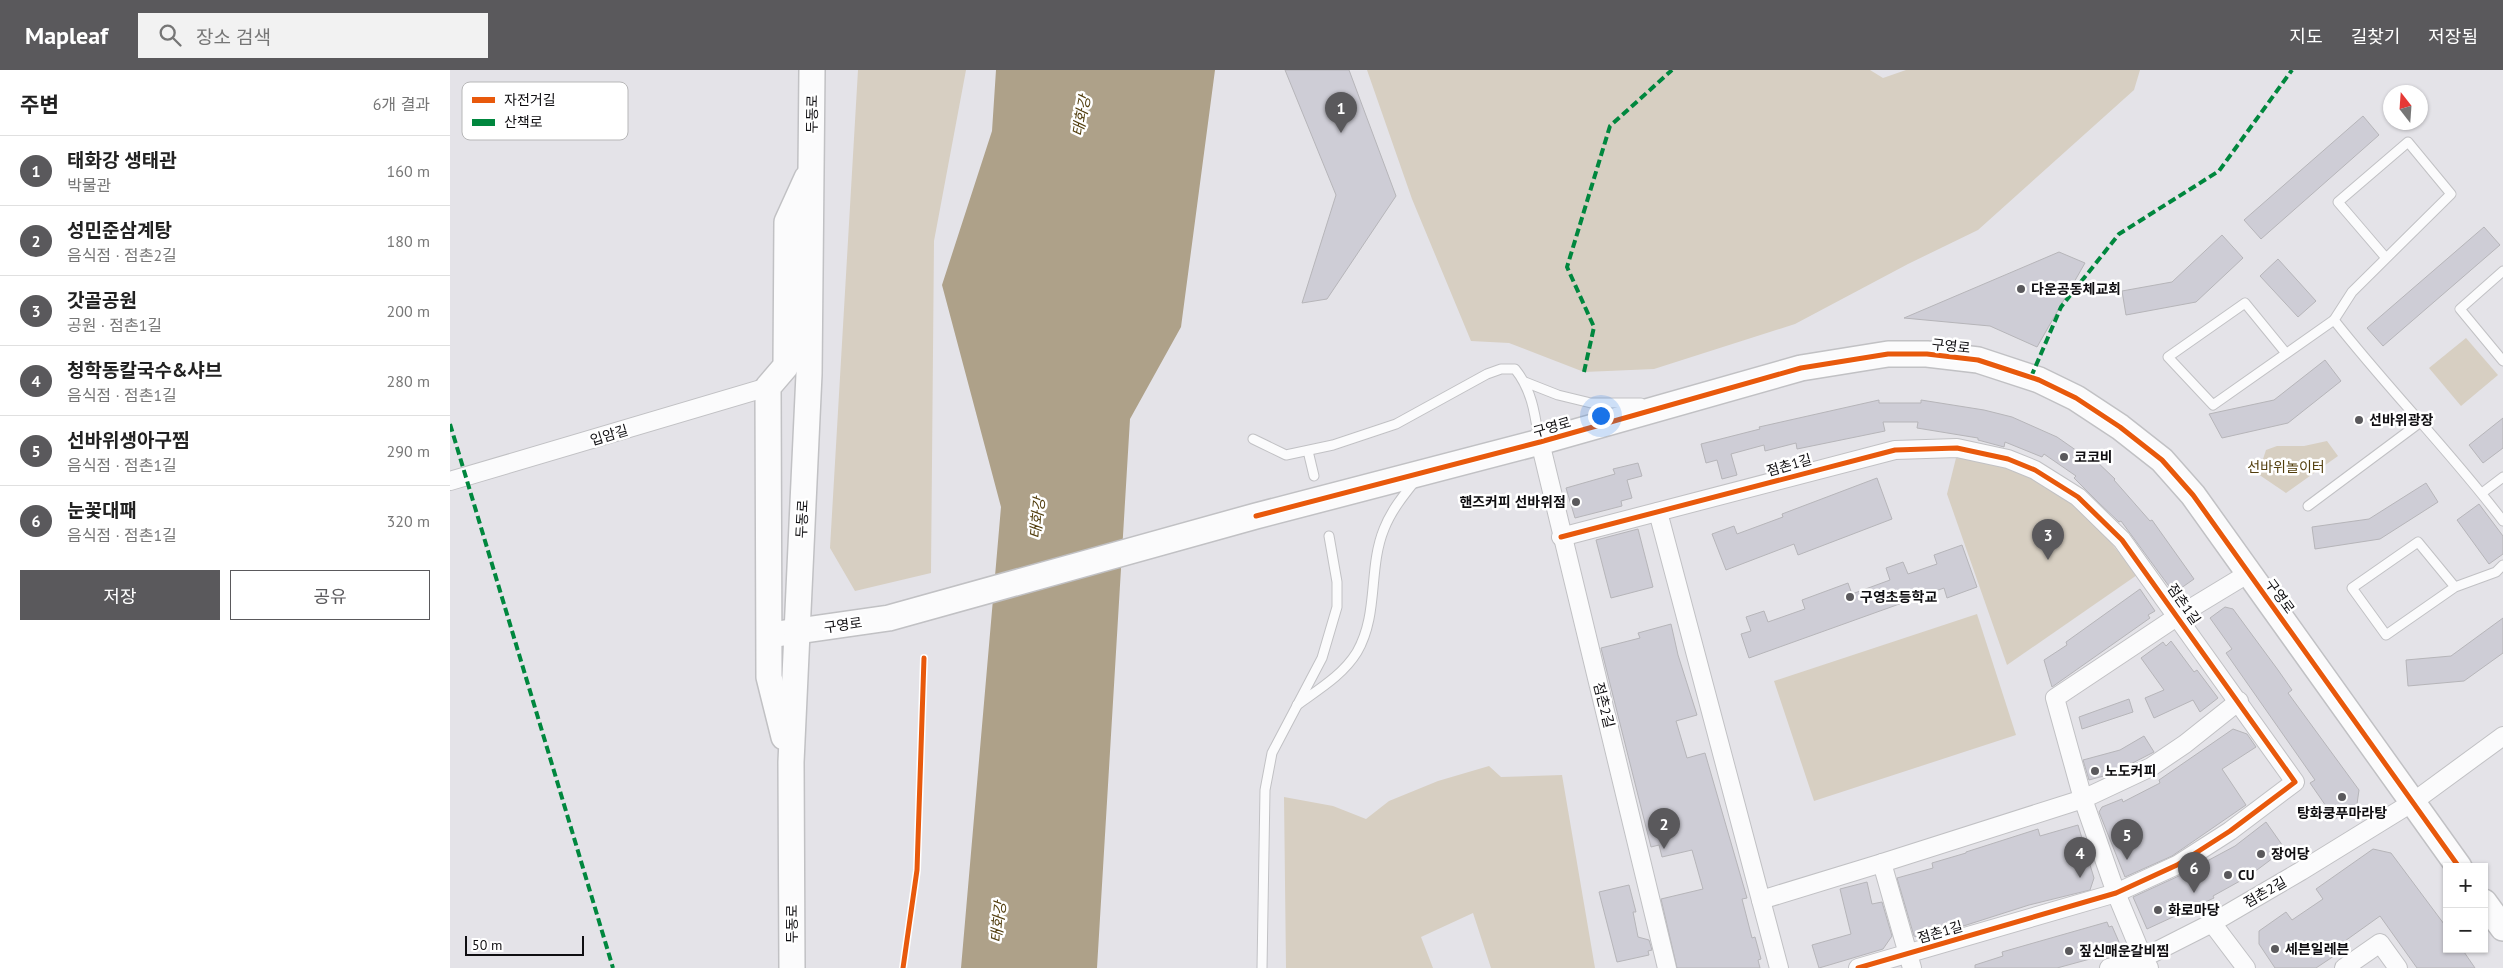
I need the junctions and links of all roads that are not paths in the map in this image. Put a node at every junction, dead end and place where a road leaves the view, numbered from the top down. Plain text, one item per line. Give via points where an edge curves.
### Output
1 (812, 70) edge
2 (811, 168) junction
3 (2386, 258) junction
4 (2503, 271) edge
5 (2334, 320) junction
6 (2285, 352) junction
7 (2503, 361) edge
8 (1526, 382) junction
9 (768, 388) junction
10 (1674, 404) junction
11 (2422, 421) junction
12 (1253, 439) dead end
13 (1540, 442) junction
14 (1308, 451) junction
15 (1422, 473) junction
16 (1314, 476) dead end
17 (2503, 477) edge
18 (450, 481) edge
19 (2482, 493) junction
20 (2308, 506) dead end
21 (1658, 512) junction
22 (2503, 521) edge
23 (1329, 536) dead end
24 (1561, 536) junction
25 (2503, 565) edge
26 (2249, 573) junction
27 (2455, 587) junction
28 (2178, 616) junction
29 (796, 631) junction
30 (770, 635) junction
31 (2239, 702) junction
32 (1295, 706) junction
33 (2503, 736) edge
34 (791, 762) junction
35 (2083, 799) junction
36 (2413, 802) junction
37 (1882, 863) junction
38 (2456, 863) edge
39 (2116, 893) junction
40 (1761, 900) junction
41 (2488, 907) edge
42 (2212, 923) junction
43 (2503, 928) edge
44 (1910, 961) edge
45 (2146, 963) edge
46 (792, 968) edge
47 (1262, 968) edge
48 (1667, 968) edge
49 (1779, 968) edge
50 (1858, 968) edge
51 (2109, 968) edge
52 (2246, 968) edge
53 (2344, 968) edge
54 (2398, 968) edge

1 - 2 main road, 두동로
2 - 9 main road via 788,222 786,366
2 - 29 main road, 두동로 via 809,374
3 - 3 lane via 2451,194 2408,142 2338,202
3 - 5 lane via 2352,292
4 - 7 lane via 2460,309
5 - 6 lane
5 - 11 lane via 2369,364
6 - 6 lane via 2212,405 2168,357 2245,303
8 - 10 lane via 1558,395 1591,403
8 - 13 lane, 구영로
8 - 14 lane via 1515,369 1501,369 1396,424 1333,446
9 - 18 street, 입암길
9 - 30 main road
10 - 13 main road, 구영로
10 - 26 main road, 구영로 via 1801,368 1888,354 1927,354 1978,360 2039,380 2069,394 2127,432 2162,460 2193,495
11 - 19 lane
11 - 20 lane
12 - 14 lane via 1286,455
13 - 15 main road, 구영로
13 - 24 street, 점촌2길
14 - 16 lane
15 - 29 main road, 구영로 via 888,618
15 - 32 lane via 1398,502 1384,529 1366,631 1356,653 1336,678
17 - 19 lane
19 - 22 lane
21 - 24 street, 점촌1길
21 - 28 street, 점촌1길 via 1895,450 1957,448 2008,459 2035,470 2078,497 2122,540
21 - 40 street
23 - 32 lane via 1337,582 1337,607 1322,658
24 - 48 street, 점촌2길
25 - 27 lane via 2496,572
26 - 28 street, 점촌1길
26 - 36 main road, 구영로
27 - 27 lane via 2386,635 2352,588 2418,542
28 - 31 street, 점촌1길
28 - 35 street, 점촌1길 via 2056,698
29 - 30 main road, 구영로
29 - 34 main road, 두동로
30 - 34 main road via 769,677
31 - 35 street via 2158,762
31 - 39 street, 점촌1길 via 2295,782 2230,831 2177,864
32 - 47 lane via 1272,753 1265,790
33 - 36 street
34 - 46 main road, 두동로
35 - 37 street
35 - 39 street
36 - 38 main road, 구영로
36 - 42 street, 점촌2길
37 - 40 street
37 - 44 street, 점촌1길
39 - 44 street, 점촌1길
39 - 45 street
40 - 49 street
41 - 43 main road
42 - 45 street, 점촌2길
42 - 52 street
44 - 50 street, 점촌1길
45 - 51 street, 점촌2길
53 - 54 street via 2380,943

